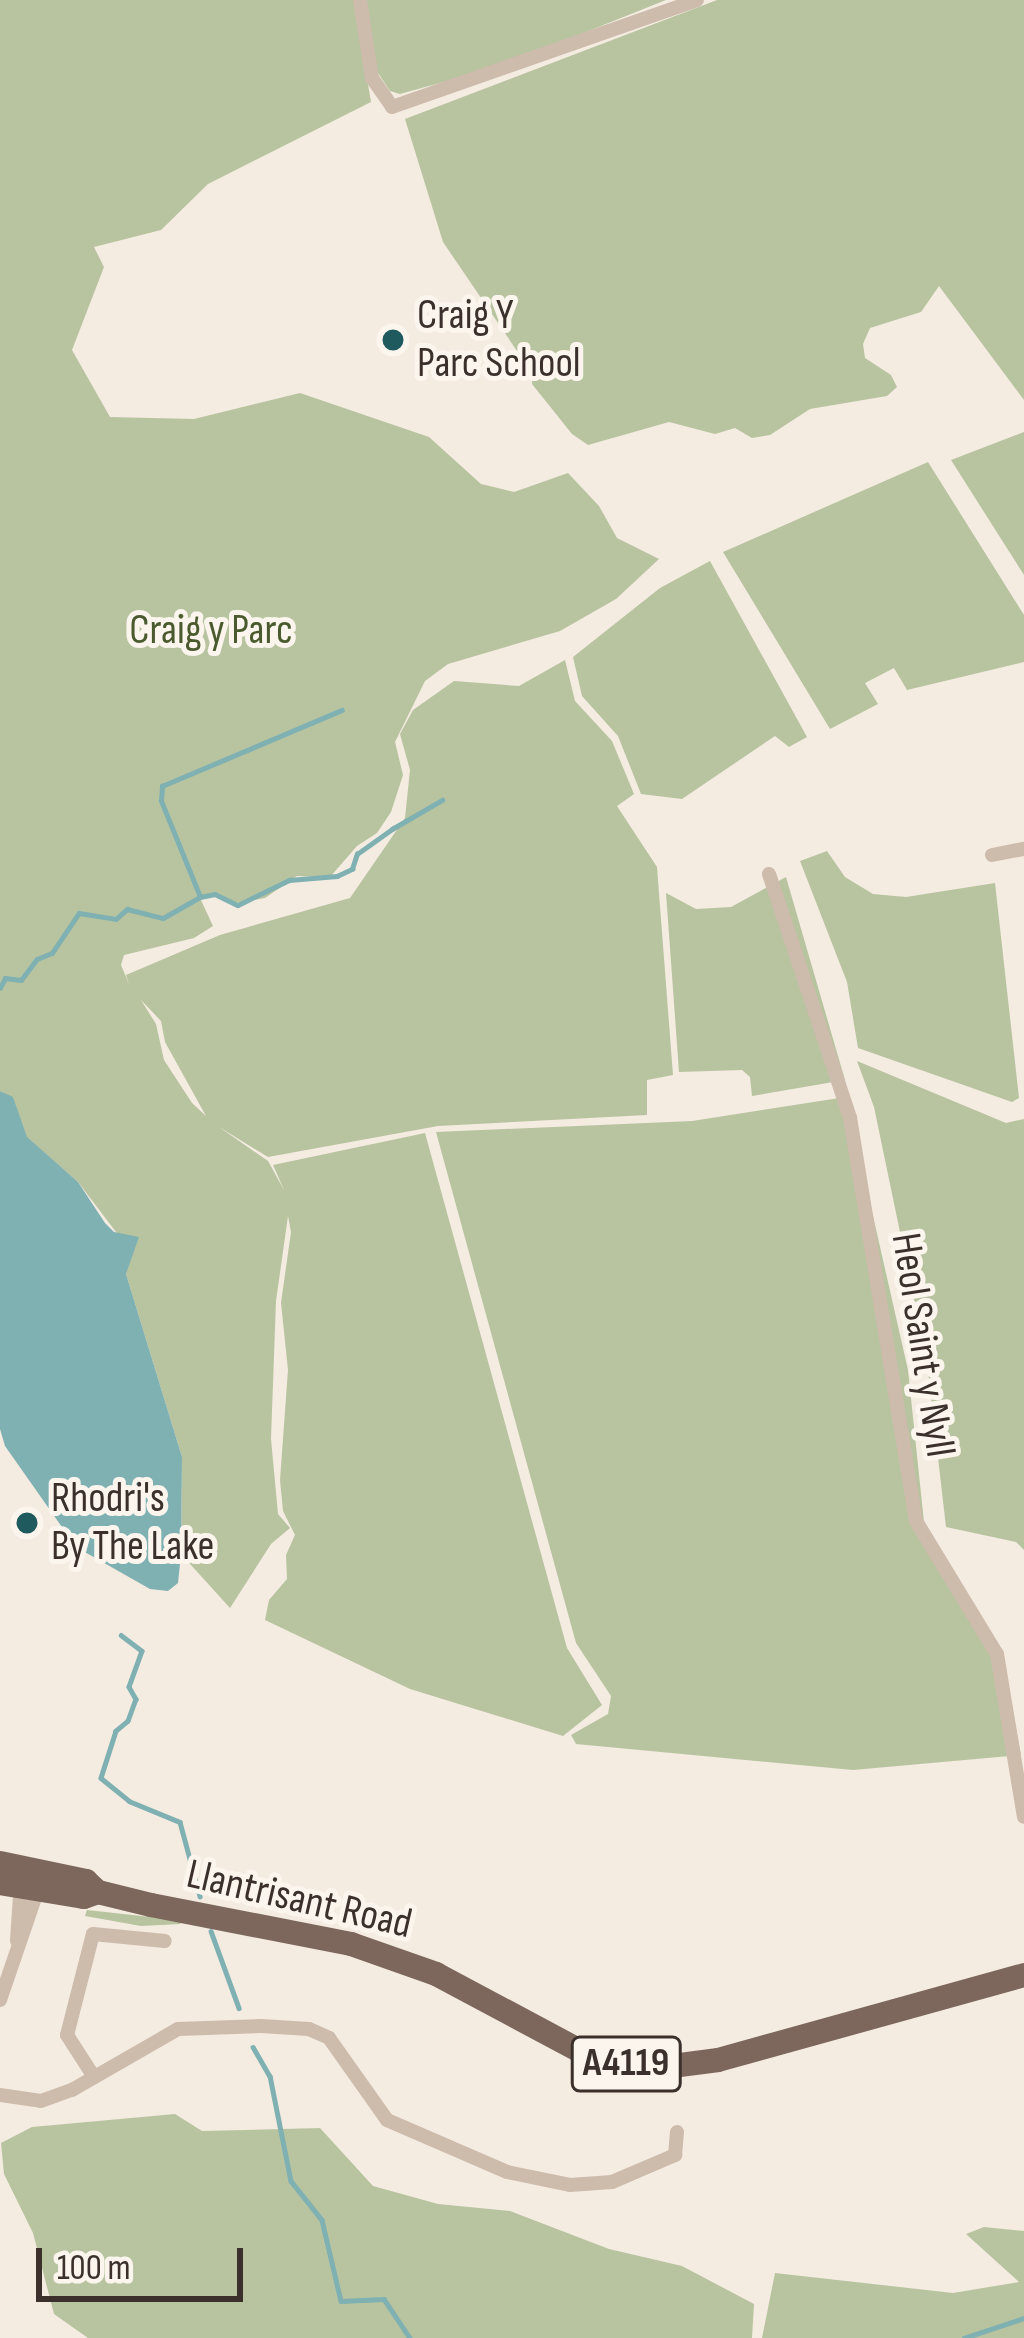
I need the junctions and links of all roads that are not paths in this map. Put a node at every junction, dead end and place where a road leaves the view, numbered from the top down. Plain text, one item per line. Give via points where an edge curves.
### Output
1 (361, 0) edge
2 (697, 0) edge
3 (1024, 849) edge
4 (992, 855) dead end
5 (770, 874) dead end
6 (1024, 1816) edge
7 (20, 1877) edge
8 (165, 1941) dead end
9 (1024, 1975) edge
10 (0, 2000) edge
11 (94, 2077) junction
12 (0, 2095) edge
13 (676, 2132) dead end

1 - 2 street via 372,78 392,107
3 - 4 street
5 - 6 street, Heol Saint y Nyll via 850,1118 916,1521 997,1654
7 - 9 main road, Llantrisant Road / A4119 via 86,1881 98,1892 351,1944 436,1974 588,2055 649,2068 718,2060
7 - 10 street via 17,1941
8 - 11 street via 93,1934 67,2035
11 - 12 street via 41,2101
11 - 13 street via 178,2030 309,2029 329,2038 387,2120 507,2172 570,2185 612,2182 675,2155

